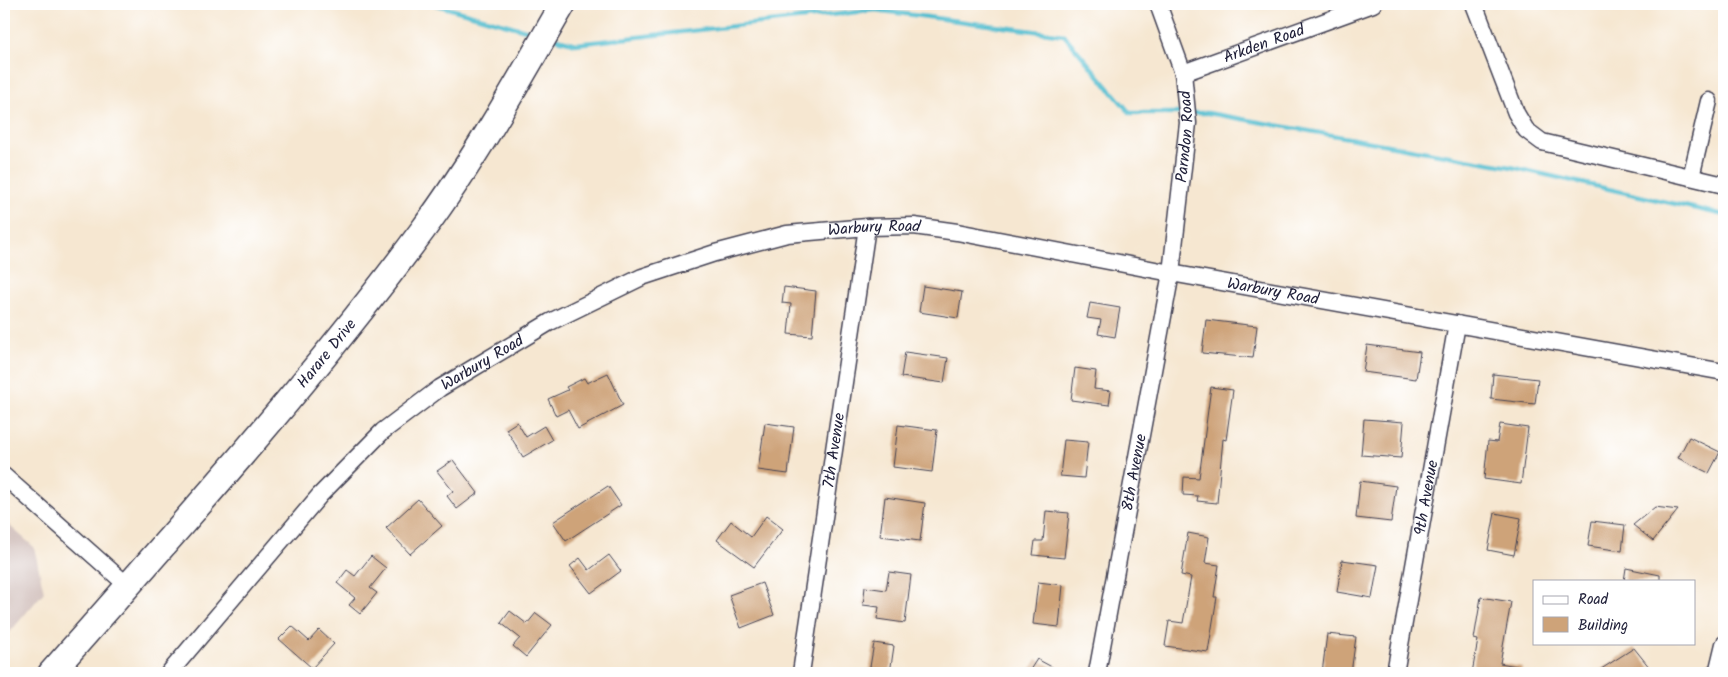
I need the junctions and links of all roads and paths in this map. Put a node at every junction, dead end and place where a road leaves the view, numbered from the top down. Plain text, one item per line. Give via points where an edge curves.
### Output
1 (1158, 4) edge
2 (1373, 4) edge
3 (1474, 4) edge
4 (558, 13) edge
5 (1183, 73) junction
6 (1709, 101) dead end
7 (1691, 177) junction
8 (1724, 185) edge
9 (867, 227) junction
10 (1171, 273) junction
11 (1457, 324) junction
12 (1724, 372) edge
13 (4, 476) edge
14 (128, 586) junction
15 (1724, 644) edge
16 (52, 673) edge
17 (169, 673) edge
18 (802, 673) edge
19 (1097, 673) edge
20 (1395, 673) edge
21 (1717, 673) edge

1 - 5 street, Parndon Road
2 - 5 street, Arkden Road
3 - 7 street via 1516,113 1526,130 1542,142
4 - 14 main road, Harare Drive via 464,169 394,267 278,411
5 - 10 street, Parndon Road via 1188,123
6 - 7 street
7 - 8 street
9 - 10 street, Warbury Road via 914,226 958,232
9 - 17 street, Warbury Road via 787,234 642,277 550,322 440,388 383,431 320,495
9 - 18 street, 7th Avenue
10 - 11 street, Warbury Road
10 - 19 street, 8th Avenue
11 - 12 street, Warbury Road
11 - 20 street, 9th Avenue
13 - 14 street
14 - 16 main road, Harare Drive
15 - 21 street

